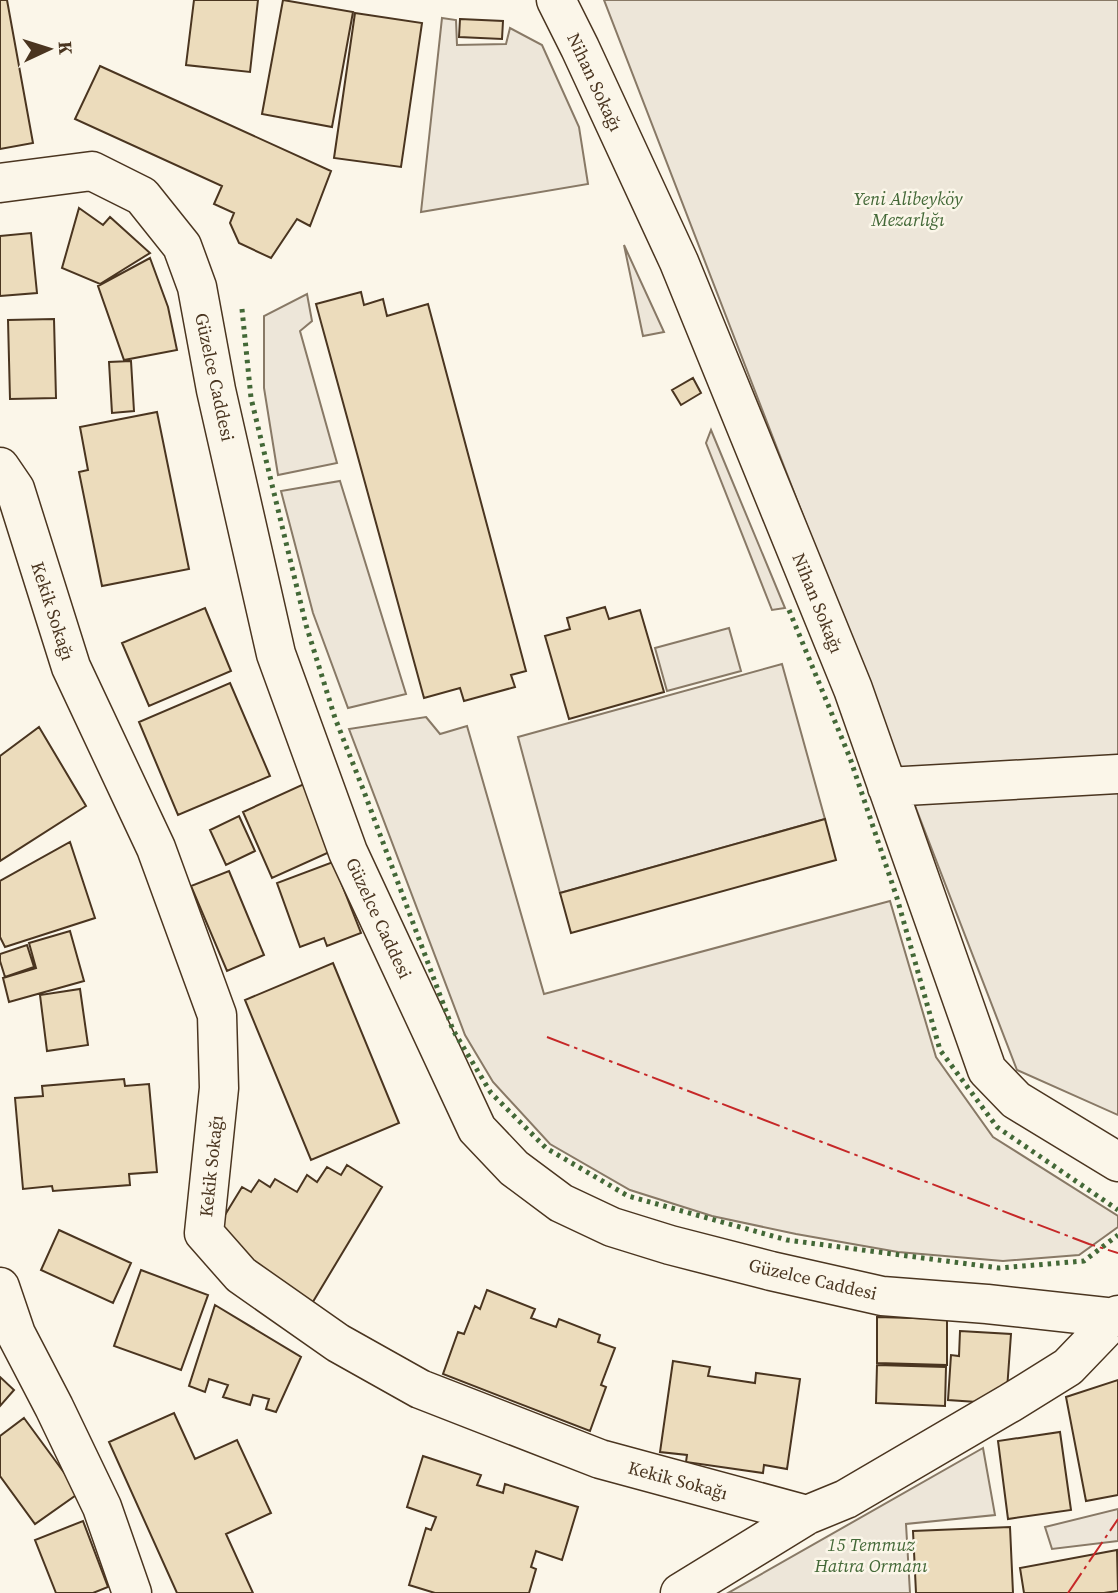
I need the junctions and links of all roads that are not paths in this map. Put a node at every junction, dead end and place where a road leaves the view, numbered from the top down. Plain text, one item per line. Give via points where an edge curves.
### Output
1 (556, 0) edge
2 (0, 183) edge
3 (0, 467) edge
4 (1118, 774) edge
5 (887, 787) junction
6 (1118, 1162) edge
7 (0, 1287) edge
8 (1117, 1316) edge
9 (807, 1515) junction
10 (132, 1593) edge
11 (680, 1593) edge

1 - 5 street, Nihan Sokağı via 679,262 853,689
2 - 8 street, Güzelce Caddesi via 92,171 142,196 182,246 197,288 280,666 348,852 477,1129 514,1168 561,1203 612,1227 771,1271 882,1296
3 - 9 street, Kekik Sokağı via 15,489 71,667 156,848 216,1015 219,1088 204,1233 241,1275 338,1343 420,1389 600,1459
4 - 5 street
5 - 6 street, Nihan Sokağı via 987,1070 1016,1100
7 - 10 street via 16,1334 102,1507
8 - 9 street via 1068,1367 846,1499
9 - 11 street

